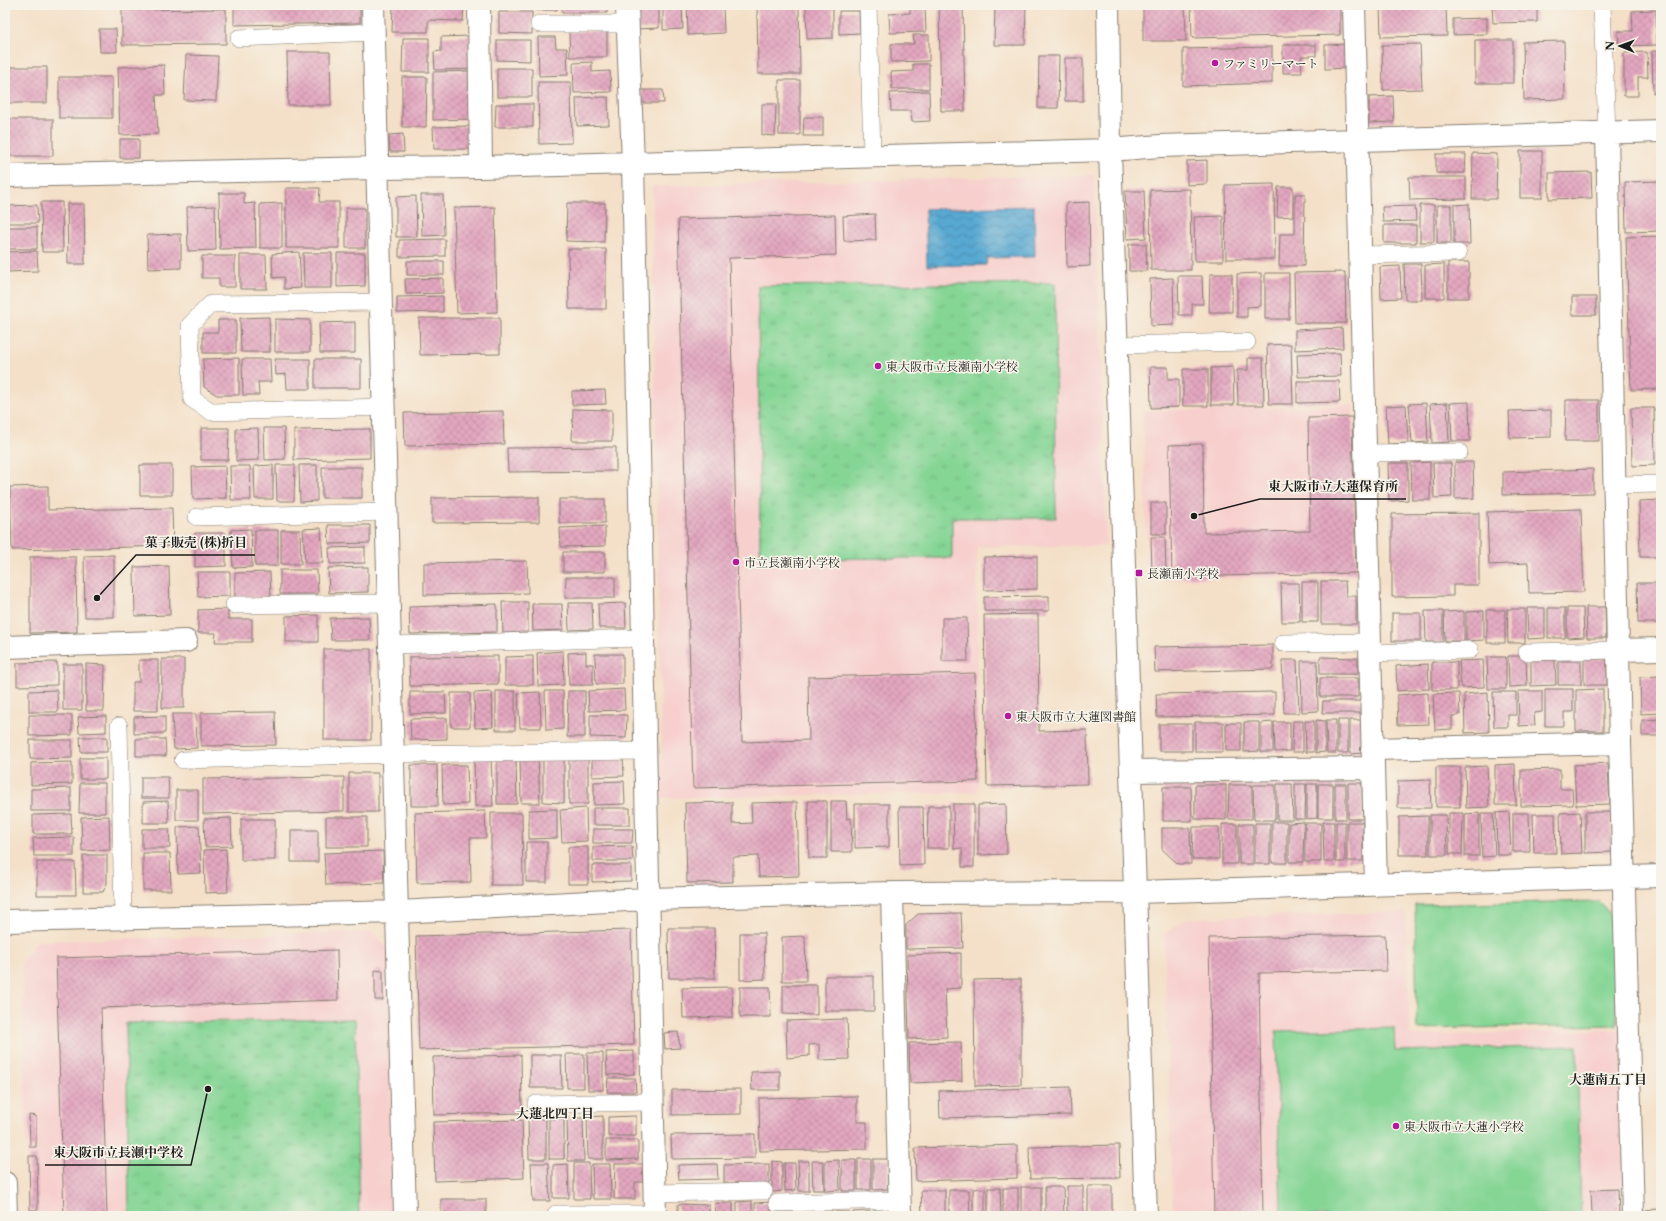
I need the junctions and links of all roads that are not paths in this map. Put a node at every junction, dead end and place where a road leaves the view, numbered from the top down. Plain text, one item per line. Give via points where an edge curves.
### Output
1 (373, 5) edge
2 (479, 5) edge
3 (868, 5) edge
4 (1108, 5) edge
5 (1354, 5) edge
6 (1602, 5) edge
7 (627, 14) edge
8 (539, 24) dead end
9 (374, 32) junction
10 (239, 38) dead end
11 (1661, 131) edge
12 (1607, 133) junction
13 (1358, 141) junction
14 (1110, 150) junction
15 (872, 156) junction
16 (633, 163) junction
17 (481, 167) junction
18 (377, 168) junction
19 (5, 176) edge
20 (1458, 253) dead end
21 (1361, 255) junction
22 (381, 302) junction
23 (1247, 342) dead end
24 (1116, 345) junction
25 (384, 407) junction
26 (1459, 452) dead end
27 (1365, 453) junction
28 (1661, 484) edge
29 (1615, 485) junction
30 (387, 512) junction
31 (197, 517) dead end
32 (390, 603) junction
33 (234, 605) dead end
34 (642, 638) junction
35 (186, 641) dead end
36 (1283, 643) dead end
37 (391, 645) junction
38 (5, 647) edge
39 (1370, 647) junction
40 (1661, 649) edge
41 (1470, 650) dead end
42 (1618, 650) junction
43 (1527, 652) dead end
44 (119, 726) dead end
45 (1620, 743) junction
46 (644, 751) junction
47 (394, 754) junction
48 (1373, 758) junction
49 (183, 760) dead end
50 (1131, 771) junction
51 (1661, 876) edge
52 (1625, 877) junction
53 (1376, 885) junction
54 (1136, 892) junction
55 (892, 893) junction
56 (647, 899) junction
57 (398, 912) junction
58 (123, 918) junction
59 (5, 921) edge
60 (652, 1102) junction
61 (536, 1104) dead end
62 (5, 1184) edge
63 (764, 1191) dead end
64 (654, 1193) junction
65 (777, 1203) dead end
66 (899, 1208) edge
67 (556, 1214) dead end
68 (655, 1215) edge
69 (6, 1216) edge
70 (405, 1216) edge
71 (1146, 1216) edge
72 (1633, 1216) edge

1 - 9 street
2 - 17 street
3 - 15 lane
4 - 14 street
5 - 13 street
6 - 12 lane
7 - 8 lane
7 - 16 street
9 - 10 lane
9 - 18 street
11 - 12 street
12 - 13 street
12 - 29 street
13 - 14 street via 1160,146
13 - 21 street
14 - 15 street
14 - 24 street
15 - 16 street
16 - 17 street
16 - 34 street
17 - 18 street
18 - 19 street
18 - 22 street
20 - 21 lane
21 - 27 street
22 - 25 street
22 - 25 lane via 210,304 190,325 192,399 212,412
23 - 24 lane
24 - 50 street
25 - 30 street
26 - 27 lane
27 - 39 street
28 - 29 lane
29 - 42 street
30 - 31 lane
30 - 32 street
32 - 33 lane
32 - 37 street
34 - 37 lane
34 - 46 street
35 - 38 street
36 - 39 lane
37 - 47 street
39 - 41 lane
39 - 48 street
40 - 42 street
42 - 43 lane
42 - 45 street
44 - 58 lane
45 - 48 street
45 - 52 street
46 - 47 lane
46 - 56 street
47 - 49 lane
47 - 57 street
48 - 50 street
48 - 53 street
50 - 54 street
51 - 52 street
52 - 53 street
52 - 72 street
53 - 54 street
54 - 55 street
54 - 71 street
55 - 56 street
55 - 66 street
56 - 57 street
56 - 60 street
57 - 58 street
57 - 70 street
58 - 59 street
60 - 61 lane
60 - 64 street
62 - 69 street
63 - 64 lane
64 - 68 street
65 - 66 lane
67 - 68 lane

